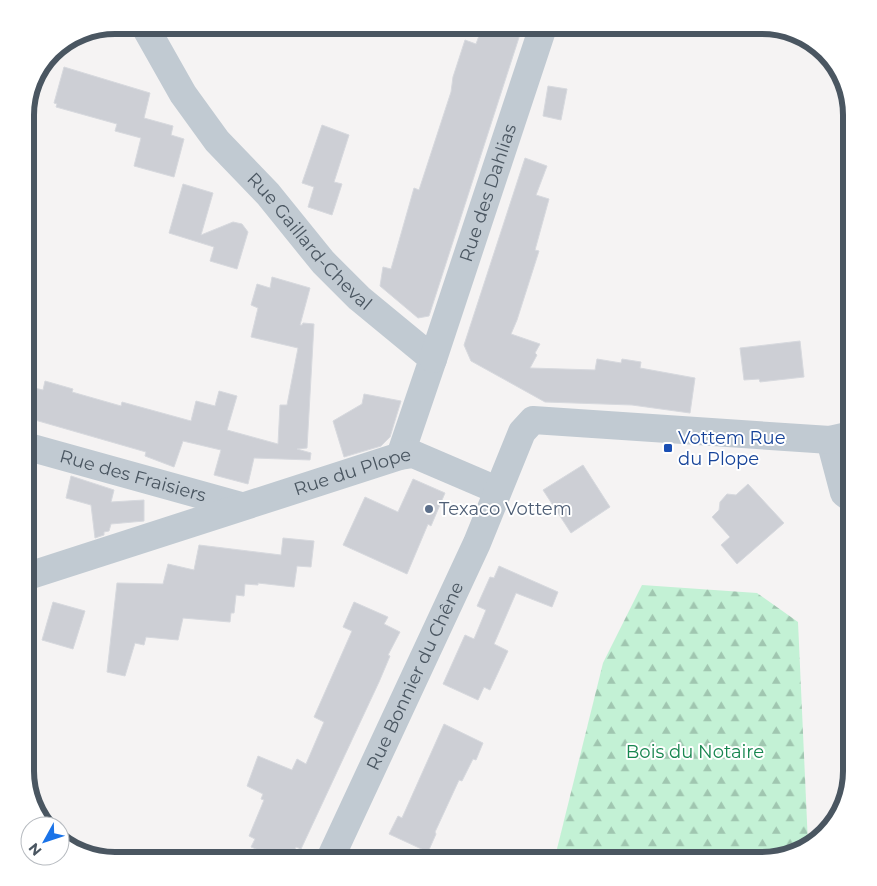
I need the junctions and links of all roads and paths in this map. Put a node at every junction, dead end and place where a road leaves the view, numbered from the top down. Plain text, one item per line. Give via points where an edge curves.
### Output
1 (149, 34) edge
2 (542, 34) edge
3 (433, 359) junction
4 (841, 438) edge
5 (34, 448) edge
6 (400, 456) junction
7 (843, 475) edge
8 (497, 490) junction
9 (242, 506) junction
10 (34, 574) edge
11 (333, 852) edge

1 - 3 street, Rue Gaillard-Cheval via 183,94 217,141 268,194 323,262 359,298
2 - 3 street, Rue des Dahlias
3 - 6 street
4 - 7 street
4 - 8 street via 533,420 522,432
5 - 9 street, Rue des Fraisiers
6 - 8 street, Rue du Plope via 412,454
6 - 9 street, Rue du Plope
8 - 11 street, Rue Bonnier du Chêne via 476,543
9 - 10 street, Rue du Plope

